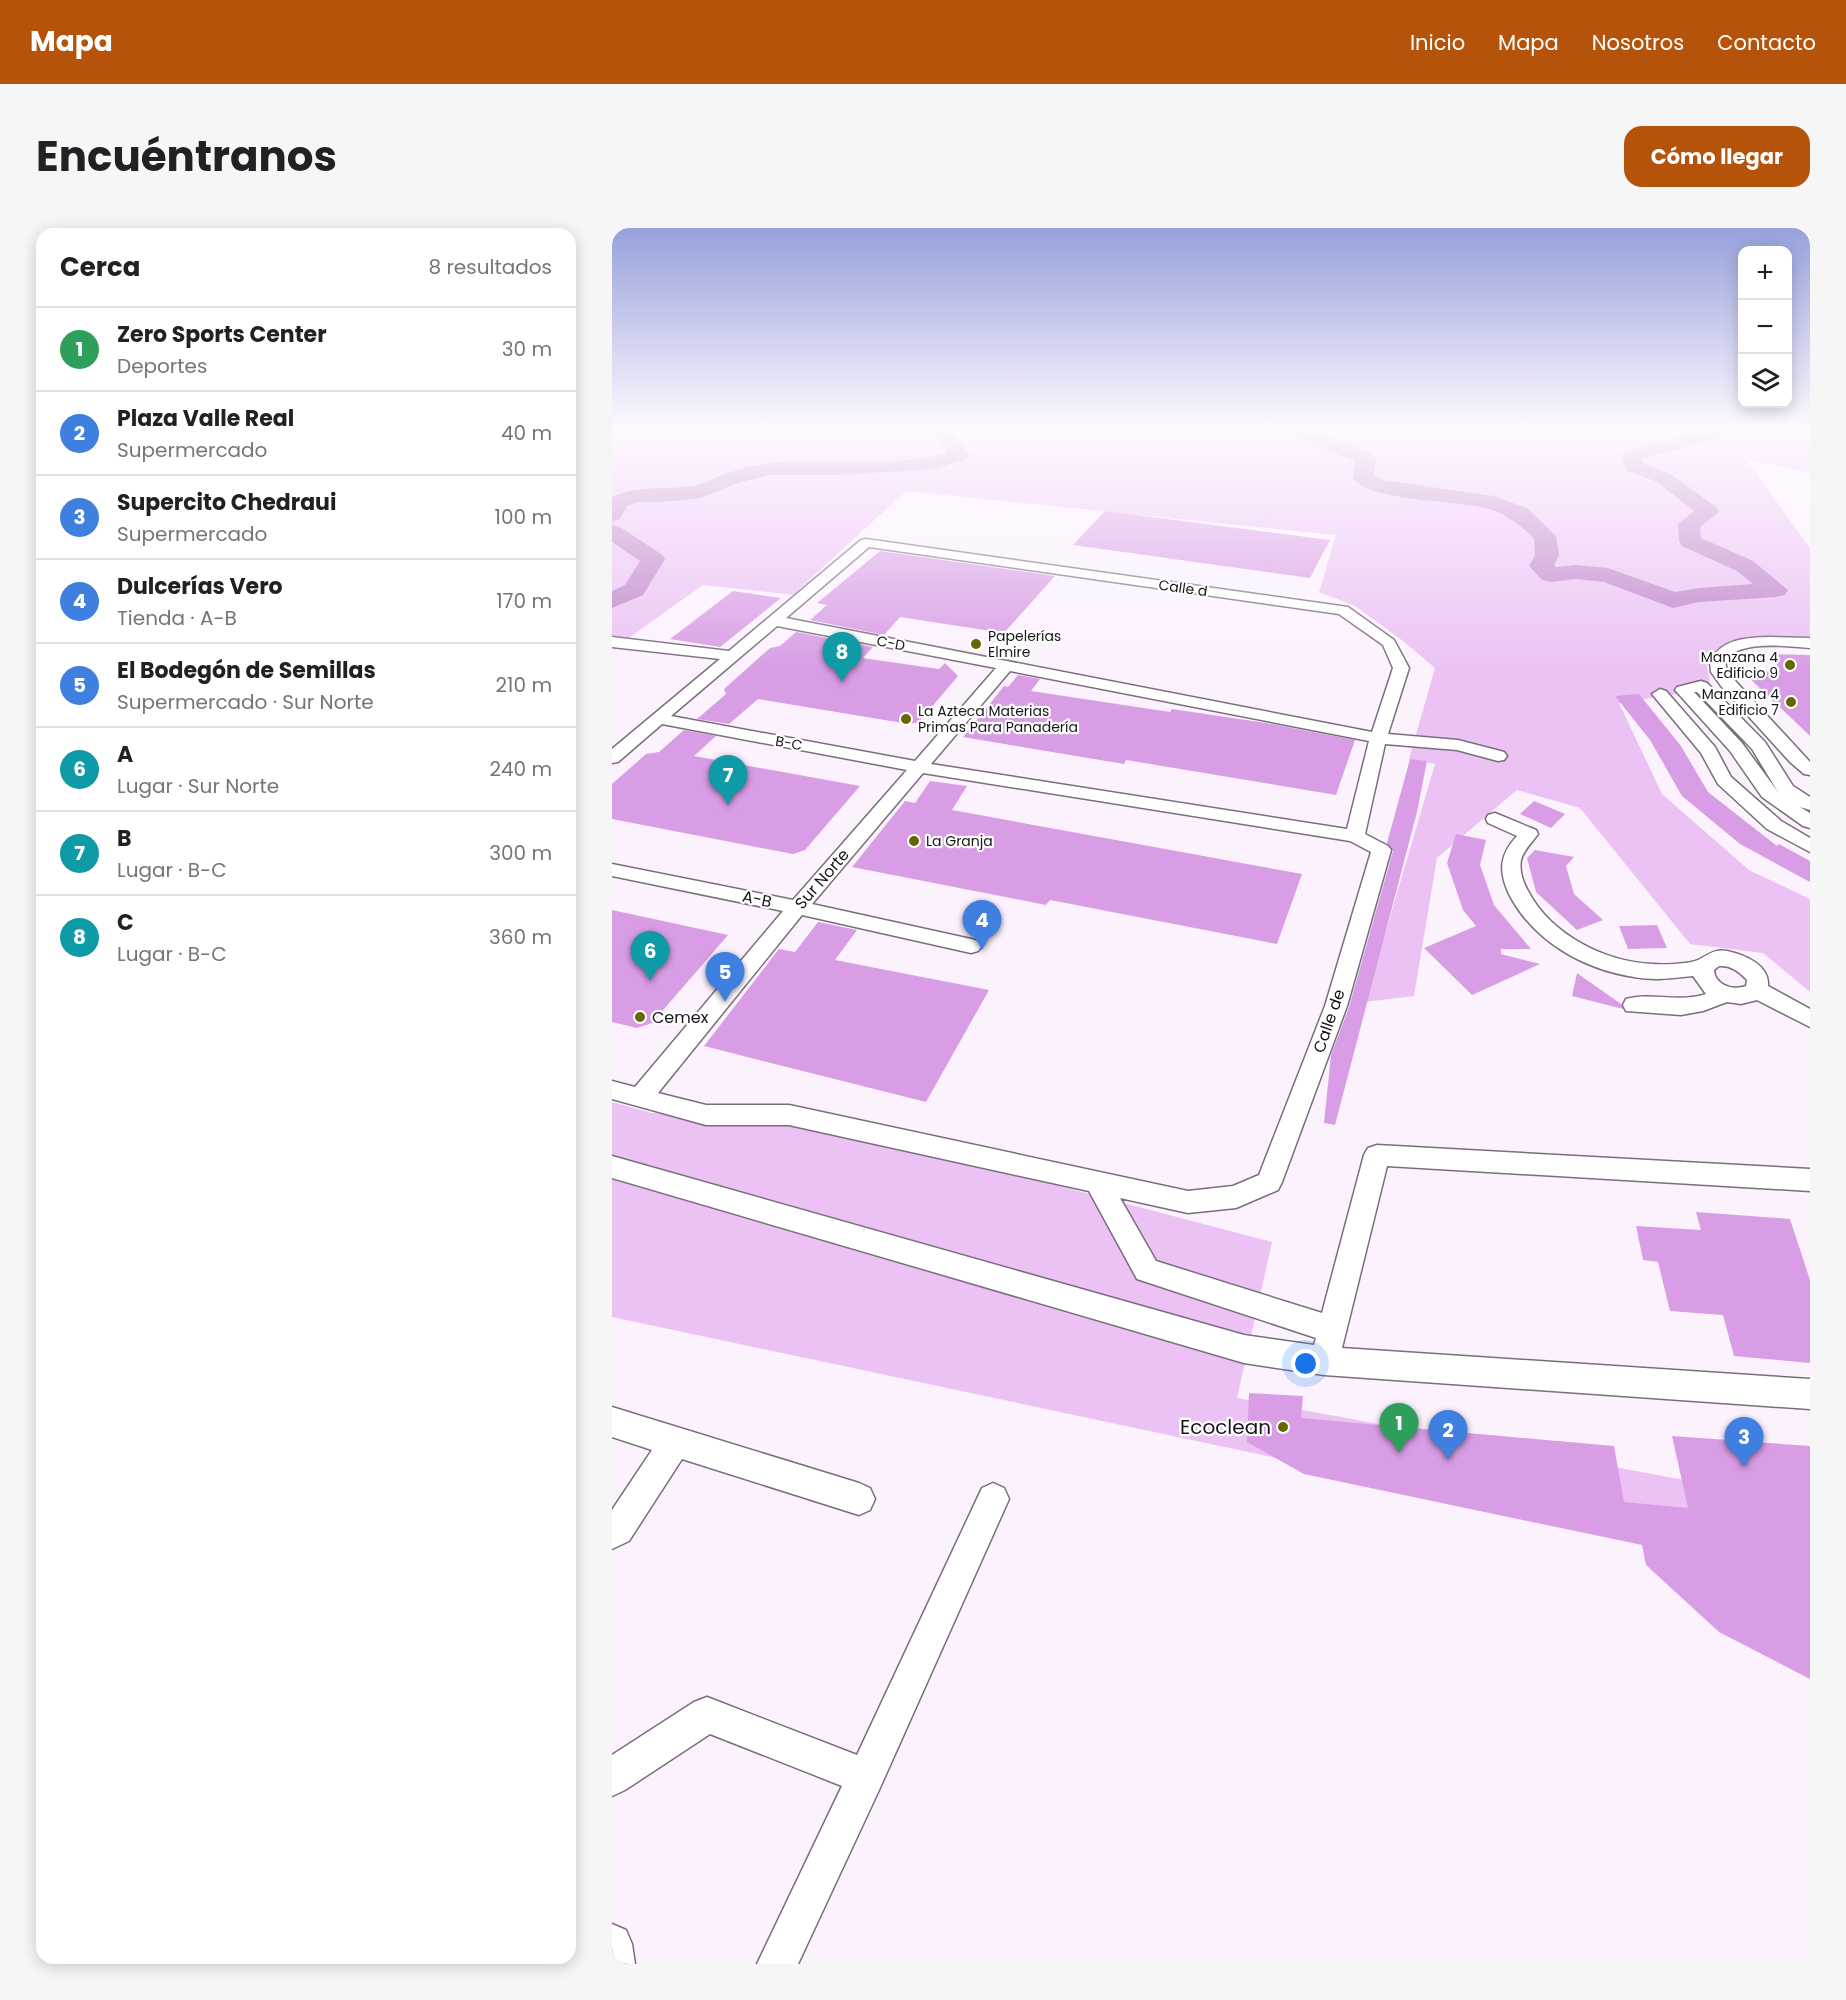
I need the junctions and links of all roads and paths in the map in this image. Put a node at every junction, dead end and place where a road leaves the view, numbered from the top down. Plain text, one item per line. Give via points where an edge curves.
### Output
1 (776, 621) junction
2 (612, 642) edge
3 (1810, 643) edge
4 (734, 656) junction
5 (1007, 665) junction
6 (1660, 694) dead end
7 (659, 719) junction
8 (1378, 738) junction
9 (1498, 756) dead end
10 (612, 758) edge
11 (920, 767) junction
12 (1810, 770) edge
13 (1810, 783) edge
14 (1786, 790) junction
15 (1768, 794) junction
16 (1745, 801) junction
17 (1810, 806) edge
18 (1495, 819) dead end
19 (1810, 822) edge
20 (1355, 836) junction
21 (1810, 846) edge
22 (612, 870) edge
23 (797, 908) junction
24 (971, 946) dead end
25 (1703, 967) junction
26 (1757, 990) junction
27 (1725, 994) junction
28 (1634, 1005) dead end
29 (1810, 1019) edge
30 (612, 1090) edge
31 (640, 1097) junction
32 (612, 1167) edge
33 (1810, 1180) edge
34 (1098, 1181) junction
35 (1332, 1330) junction
36 (1324, 1361) junction
37 (1810, 1394) edge
38 (612, 1422) edge
39 (675, 1442) junction
40 (859, 1499) dead end
41 (993, 1499) dead end
42 (612, 1533) edge
43 (612, 1777) edge
44 (866, 1777) junction
45 (612, 1944) edge
46 (615, 1964) edge
47 (777, 1964) edge

1 - 4 street
1 - 5 street, C-D
1 - 8 street, Calle d via 866,543 1343,610 1389,643 1401,668
2 - 4 street
3 - 12 street via 1753,641 1735,646 1721,655 1717,664 1720,674
4 - 7 street
5 - 8 street, C-D
5 - 11 street, Sur Norte
6 - 16 street via 1709,751 1724,780
7 - 10 street
7 - 11 street, B-C
8 - 9 street, C-D via 1458,745
8 - 20 street, Calle d
11 - 20 street, B-C
11 - 23 street, Sur Norte
13 - 14 street
14 - 15 street
14 - 15 street via 1759,746 1701,686 1683,690 1736,747
14 - 17 street
15 - 16 street
15 - 19 street
16 - 21 street via 1774,825
18 - 25 street via 1529,834 1513,855 1511,875 1520,900 1563,943 1602,961 1653,972
20 - 34 street, Calle de via 1381,850 1336,1006 1269,1182 1236,1197 1188,1202
22 - 23 street, A-B
23 - 24 street, A-B
23 - 31 street, Sur Norte
25 - 26 street via 1713,959 1740,962 1754,972
25 - 27 street via 1704,979
26 - 27 street via 1744,996
26 - 29 street
27 - 28 street via 1711,1003 1682,1008
30 - 31 street
31 - 34 street via 706,1114 789,1115
32 - 36 street via 1244,1349
33 - 35 street via 1377,1155
34 - 35 street via 1147,1270
35 - 36 street
36 - 37 street
38 - 39 street
39 - 40 street
39 - 42 street via 618,1530
41 - 44 street
43 - 44 street via 707,1714
44 - 47 street
45 - 46 street

